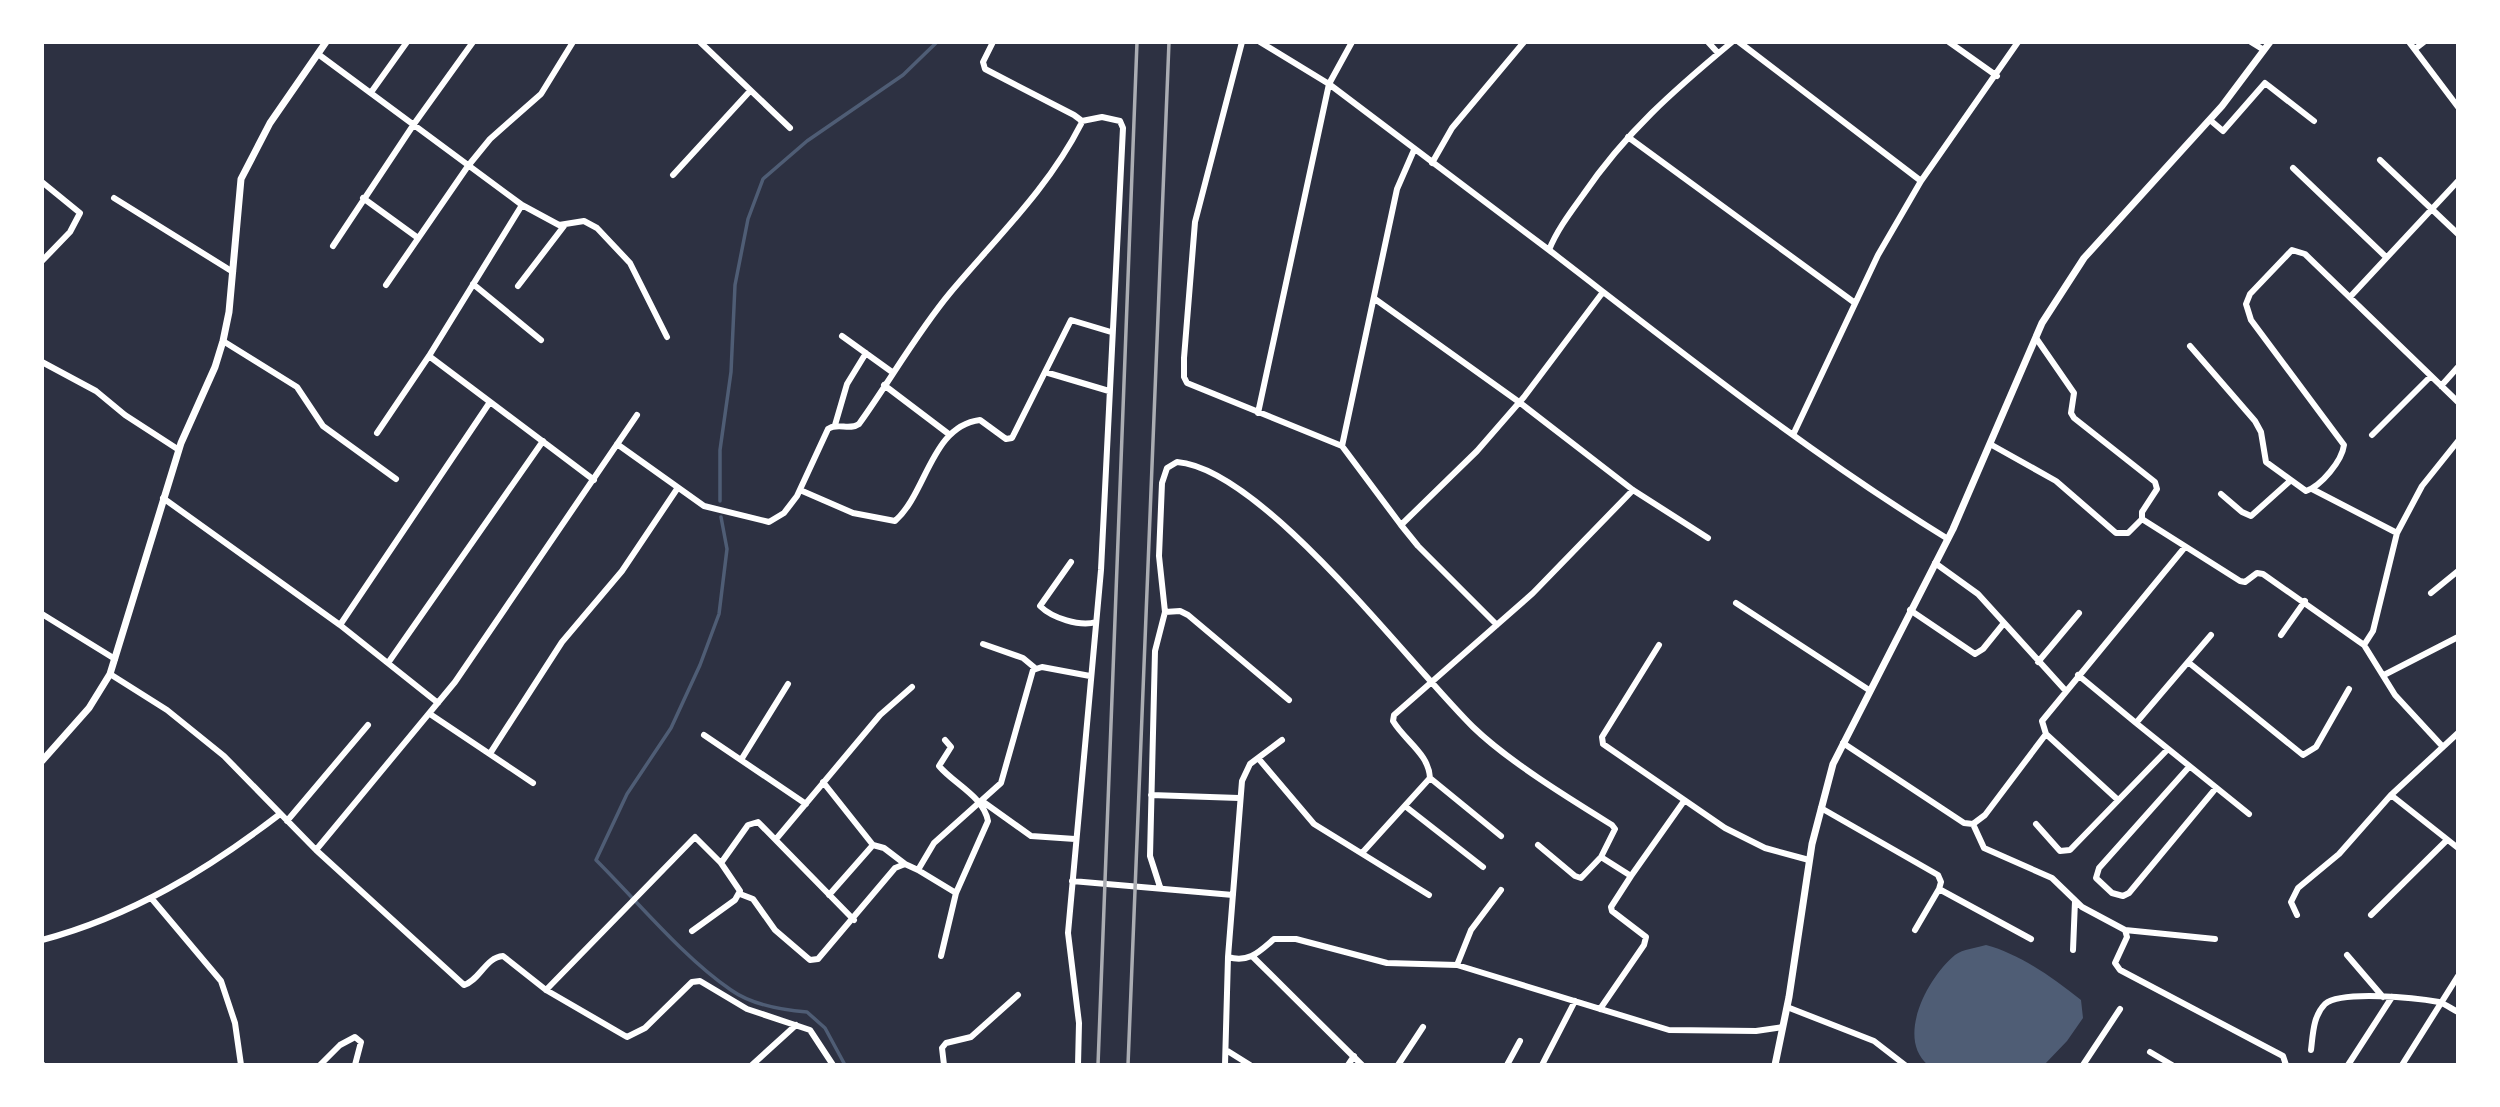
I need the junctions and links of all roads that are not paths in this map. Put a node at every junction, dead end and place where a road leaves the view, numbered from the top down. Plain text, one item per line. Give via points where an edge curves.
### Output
1 (326, 42) edge
2 (407, 42) edge
3 (473, 42) edge
4 (573, 42) edge
5 (700, 42) edge
6 (993, 42) edge
7 (1242, 42) edge
8 (1260, 42) edge
9 (1352, 42) edge
10 (1524, 42) edge
11 (1708, 42) edge
12 (1732, 42) edge
13 (1739, 42) edge
14 (1949, 42) edge
15 (2018, 42) edge
16 (2251, 42) edge
17 (2270, 42) edge
18 (2409, 42) edge
19 (2424, 42) edge
20 (2415, 49) junction
21 (2264, 50) junction
22 (1718, 53) junction
23 (318, 54) junction
24 (1997, 76) junction
25 (1329, 84) junction
26 (372, 91) junction
27 (750, 91) junction
28 (2458, 107) edge
29 (2210, 120) junction
30 (1082, 121) junction
31 (2314, 121) dead end
32 (414, 124) junction
33 (790, 128) dead end
34 (1628, 137) junction
35 (1414, 150) junction
36 (2380, 160) dead end
37 (1432, 163) junction
38 (468, 166) junction
39 (2293, 168) dead end
40 (673, 175) dead end
41 (1921, 181) junction
42 (2458, 181) edge
43 (42, 183) edge
44 (114, 198) dead end
45 (363, 198) junction
46 (522, 205) junction
47 (2431, 208) junction
48 (564, 226) junction
49 (2458, 234) edge
50 (418, 238) junction
51 (333, 246) dead end
52 (1549, 250) junction
53 (2386, 257) junction
54 (42, 261) edge
55 (233, 272) junction
56 (473, 284) junction
57 (386, 285) dead end
58 (518, 286) dead end
59 (1603, 292) junction
60 (2350, 297) junction
61 (1376, 299) junction
62 (1855, 303) junction
63 (1111, 332) junction
64 (667, 337) dead end
65 (842, 337) dead end
66 (2036, 338) junction
67 (541, 340) dead end
68 (223, 341) junction
69 (2190, 346) dead end
70 (866, 353) junction
71 (429, 356) junction
72 (42, 362) edge
73 (2458, 367) edge
74 (892, 372) junction
75 (1045, 372) junction
76 (2431, 376) junction
77 (884, 385) junction
78 (2441, 386) junction
79 (1109, 391) junction
80 (490, 402) junction
81 (1519, 402) junction
82 (2458, 402) edge
83 (1258, 413) junction
84 (637, 415) dead end
85 (835, 425) junction
86 (377, 433) dead end
87 (950, 435) junction
88 (1793, 435) junction
89 (2372, 435) dead end
90 (543, 441) junction
91 (2458, 441) edge
92 (618, 444) junction
93 (1990, 444) junction
94 (1342, 446) junction
95 (179, 450) junction
96 (396, 479) dead end
97 (594, 480) junction
98 (2290, 481) junction
99 (677, 489) junction
100 (2312, 489) junction
101 (800, 490) junction
102 (1633, 490) junction
103 (2221, 494) dead end
104 (163, 498) junction
105 (2142, 519) junction
106 (1401, 525) junction
107 (2397, 533) junction
108 (1708, 538) dead end
109 (1948, 539) junction
110 (2185, 547) junction
111 (1070, 562) dead end
112 (1935, 563) junction
113 (2458, 572) edge
114 (2431, 593) dead end
115 (2305, 601) junction
116 (1736, 603) dead end
117 (1910, 610) junction
118 (1165, 612) junction
119 (2079, 613) dead end
120 (42, 614) edge
121 (1097, 622) junction
122 (2004, 623) junction
123 (340, 625) junction
124 (1497, 625) junction
125 (2211, 635) dead end
126 (2281, 635) dead end
127 (2458, 637) edge
128 (983, 644) dead end
129 (1659, 645) dead end
130 (2364, 645) junction
131 (115, 659) junction
132 (2038, 662) junction
133 (2188, 662) junction
134 (388, 663) junction
135 (1035, 668) junction
136 (110, 674) junction
137 (2078, 675) junction
138 (2384, 675) junction
139 (1090, 676) junction
140 (1433, 682) junction
141 (788, 684) dead end
142 (912, 687) dead end
143 (2349, 689) dead end
144 (1869, 690) junction
145 (2065, 690) junction
146 (1289, 701) dead end
147 (438, 703) junction
148 (430, 714) junction
149 (2136, 723) junction
150 (368, 725) dead end
151 (2458, 733) edge
152 (2046, 734) junction
153 (704, 735) dead end
154 (945, 740) dead end
155 (1282, 740) dead end
156 (1843, 743) junction
157 (2443, 747) junction
158 (2168, 749) junction
159 (491, 752) junction
160 (1258, 758) junction
161 (741, 760) junction
162 (42, 761) edge
163 (2189, 767) junction
164 (1430, 778) junction
165 (823, 782) junction
166 (533, 783) dead end
167 (2217, 788) junction
168 (1151, 795) junction
169 (2391, 795) junction
170 (1239, 798) junction
171 (2118, 800) junction
172 (1684, 801) junction
173 (980, 803) junction
174 (806, 804) junction
175 (1405, 806) junction
176 (1821, 808) junction
177 (280, 814) junction
178 (2249, 814) dead end
179 (287, 821) junction
180 (1973, 824) junction
181 (2036, 824) dead end
182 (1500, 836) dead end
183 (777, 838) junction
184 (1075, 839) junction
185 (2447, 840) junction
186 (873, 845) junction
187 (1538, 845) dead end
188 (2458, 848) edge
189 (316, 850) junction
190 (1362, 853) junction
191 (1601, 858) junction
192 (1809, 860) junction
193 (722, 863) junction
194 (905, 864) junction
195 (1483, 867) dead end
196 (918, 870) junction
197 (1630, 876) junction
198 (1072, 880) junction
199 (1160, 887) junction
200 (1939, 889) junction
201 (1501, 890) dead end
202 (956, 893) junction
203 (740, 894) junction
204 (829, 895) junction
205 (1429, 895) dead end
206 (1233, 897) junction
207 (152, 899) junction
208 (2075, 901) junction
209 (2297, 915) dead end
210 (2371, 915) dead end
211 (853, 920) junction
212 (1916, 930) dead end
213 (2125, 930) junction
214 (692, 931) dead end
215 (2031, 939) dead end
216 (2215, 939) dead end
217 (42, 940) edge
218 (2073, 950) dead end
219 (2347, 955) dead end
220 (941, 956) dead end
221 (1228, 957) junction
222 (1253, 957) junction
223 (1457, 965) junction
224 (2458, 976) edge
225 (546, 990) junction
226 (1018, 995) dead end
227 (2383, 997) junction
228 (2392, 997) junction
229 (1575, 1001) junction
230 (2441, 1003) junction
231 (1787, 1007) junction
232 (1600, 1009) junction
233 (2120, 1009) dead end
234 (2458, 1012) edge
235 (796, 1025) junction
236 (1423, 1027) dead end
237 (1783, 1027) junction
238 (1520, 1041) dead end
239 (1226, 1050) junction
240 (2311, 1050) dead end
241 (2150, 1052) dead end
242 (1354, 1056) junction
243 (2162, 1063) edge
244 (241, 1065) edge
245 (320, 1065) edge
246 (355, 1065) edge
247 (752, 1065) edge
248 (833, 1065) edge
249 (944, 1065) edge
250 (1078, 1065) edge
251 (1225, 1065) edge
252 (1250, 1065) edge
253 (1348, 1065) edge
254 (1362, 1065) edge
255 (1398, 1065) edge
256 (1507, 1065) edge
257 (1542, 1065) edge
258 (1775, 1065) edge
259 (1905, 1065) edge
260 (2083, 1065) edge
261 (2172, 1065) edge
262 (2286, 1065) edge
263 (2348, 1065) edge
264 (2402, 1065) edge

1 - 23 street
2 - 26 street
3 - 32 street
4 - 38 street via 541,94 490,139
5 - 27 street
6 - 30 street via 983,62 985,69
7 - 83 street via 1195,222 1184,377 1189,384
8 - 25 street
9 - 25 street
10 - 37 street via 1452,128
11 - 22 street
12 - 22 street
13 - 41 street
14 - 24 street
15 - 24 street
16 - 21 street
17 - 21 street
18 - 20 street
19 - 20 street
20 - 28 street
21 - 29 street
22 - 34 street via 1661,100
23 - 26 street
23 - 55 street via 270,123 241,179
24 - 41 street
25 - 35 street
25 - 83 street
26 - 32 street
27 - 33 street
27 - 40 street
29 - 31 street via 2223,131 2265,83
29 - 66 street via 2084,258
30 - 63 street via 1102,117 1123,124
30 - 74 street via 1051,176 951,292
32 - 38 street
32 - 45 street
34 - 52 street via 1609,156
34 - 62 street
35 - 37 street
35 - 61 street via 1397,189
36 - 47 street
37 - 52 street
38 - 46 street
38 - 50 street
39 - 53 street
41 - 62 street
42 - 47 street
43 - 54 street via 80,214 70,232
44 - 55 street
45 - 50 street
45 - 51 street
46 - 48 street
46 - 56 street
47 - 49 street
47 - 53 street
48 - 58 street
48 - 64 street via 589,223 618,249 642,283
50 - 57 street
52 - 59 street
53 - 60 street
55 - 68 street
56 - 67 street
56 - 71 street
59 - 81 street
59 - 88 street
60 - 76 street
60 - 100 street via 2305,254 2292,250 2246,304 2251,320 2344,445 2340,458
61 - 81 street
61 - 94 street
62 - 88 street
63 - 75 street via 1071,320
63 - 79 street
65 - 70 street
66 - 93 street
66 - 105 street via 2074,393 2074,418 2155,482 2157,489
68 - 95 street
68 - 96 street via 297,387 323,426
69 - 98 street via 2255,421 2266,462
70 - 74 street
70 - 85 street via 846,384
71 - 80 street
71 - 86 street
72 - 95 street via 96,391
73 - 78 street
74 - 77 street
75 - 79 street
75 - 87 street via 1012,438 1006,439 980,420 965,423
76 - 78 street
76 - 89 street
77 - 85 street via 856,427
77 - 87 street
78 - 82 street
79 - 121 street
80 - 90 street
80 - 123 street
81 - 102 street
81 - 106 street via 1477,451
83 - 94 street
84 - 92 street
85 - 101 street via 826,433
87 - 101 street via 895,521 853,513
88 - 109 street
90 - 97 street
90 - 134 street
91 - 107 street via 2422,485
92 - 97 street
92 - 99 street
93 - 105 street via 2056,481 2116,533 2128,533
93 - 109 street
94 - 106 street
95 - 104 street
97 - 147 street
98 - 100 street via 2306,491
98 - 103 street via 2251,516
99 - 101 street via 712,509 769,522 789,508
99 - 159 street via 622,571 562,642
100 - 107 street
102 - 108 street
102 - 124 street
104 - 123 street
104 - 131 street
105 - 110 street
106 - 124 street
107 - 130 street via 2373,631
109 - 112 street
110 - 115 street via 2240,581 2263,574
110 - 137 street
111 - 121 street via 1040,606 1070,621
112 - 117 street
112 - 122 street via 1978,594
113 - 114 street
115 - 126 street
115 - 130 street
116 - 144 street
117 - 122 street via 1975,654
117 - 144 street
118 - 140 street via 1159,556 1162,484 1169,465 1186,463 1223,478 1289,530
118 - 146 street via 1188,615
118 - 168 street via 1154,651
119 - 132 street
120 - 131 street
121 - 139 street
122 - 132 street
123 - 134 street
124 - 140 street
125 - 133 street
127 - 138 street
128 - 135 street via 1023,657
129 - 172 street via 1602,737 1603,744
130 - 138 street
131 - 136 street
132 - 145 street
133 - 143 street via 2303,755 2316,747
133 - 149 street
134 - 147 street
135 - 139 street
135 - 173 street via 1003,779
136 - 162 street via 89,708
136 - 177 street via 167,710 224,756
137 - 145 street
137 - 149 street
138 - 157 street via 2395,695
139 - 184 street
140 - 164 street via 1399,709 1393,722 1425,759
140 - 191 street via 1490,740 1612,825 1615,829
141 - 161 street
142 - 165 street via 880,715
144 - 156 street
145 - 152 street via 2042,721
147 - 148 street
148 - 159 street
148 - 189 street
149 - 158 street
150 - 179 street
151 - 157 street
152 - 171 street
152 - 180 street via 1985,815
153 - 161 street
154 - 173 street via 951,747 939,766
155 - 160 street
156 - 176 street
156 - 180 street
157 - 169 street
158 - 163 street
158 - 171 street
159 - 166 street
160 - 170 street via 1245,772
160 - 190 street via 1314,824
161 - 174 street
163 - 167 street
163 - 167 street via 2099,868 2096,878 2112,892 2123,896 2129,892
164 - 175 street
164 - 182 street
165 - 174 street
165 - 186 street
167 - 178 street
168 - 170 street
168 - 199 street via 1150,856
169 - 185 street
169 - 209 street via 2339,854 2292,894
170 - 206 street
171 - 181 street via 2070,850 2060,850
172 - 192 street via 1744,839
172 - 197 street
173 - 184 street via 1031,836
173 - 196 street via 934,843
173 - 202 street via 987,828
174 - 183 street
175 - 190 street
175 - 195 street
176 - 192 street
176 - 200 street via 1934,871 1941,882
177 - 179 street
177 - 207 street
179 - 189 street
180 - 208 street via 1984,848 2052,878
183 - 193 street via 758,822 751,822
183 - 204 street
184 - 198 street
185 - 188 street
185 - 210 street
186 - 194 street
186 - 204 street
187 - 191 street via 1581,878
189 - 225 street via 464,985 499,955
190 - 205 street
191 - 197 street
192 - 231 street
193 - 203 street
193 - 225 street via 695,838
194 - 196 street
194 - 211 street via 895,868
196 - 202 street
197 - 232 street via 1612,911 1646,937
198 - 199 street
198 - 250 street via 1068,941 1079,1023
199 - 206 street
200 - 212 street
200 - 215 street
201 - 223 street via 1471,930
202 - 220 street
203 - 211 street via 753,899 789,943 814,960
203 - 214 street
204 - 211 street
206 - 221 street
207 - 217 street via 90,927
207 - 244 street via 221,981 235,1023
208 - 213 street
208 - 218 street
213 - 216 street
213 - 262 street via 2127,937 2115,963 2120,970 2283,1056
219 - 227 street
221 - 222 street
221 - 239 street
222 - 223 street via 1274,939 1284,938 1387,963
222 - 242 street
223 - 229 street
224 - 230 street
225 - 235 street via 627,1037 645,1028 696,981 747,1009
226 - 249 street via 971,1037 946,1043 942,1048
227 - 228 street
227 - 240 street via 2336,999 2326,1004 2316,1017
228 - 230 street
228 - 263 street
229 - 232 street
229 - 257 street
230 - 234 street
230 - 264 street
231 - 237 street
231 - 259 street via 1874,1041
232 - 237 street via 1689,1032
233 - 260 street
235 - 247 street
235 - 248 street via 810,1030
236 - 255 street
237 - 258 street
238 - 256 street
239 - 251 street
239 - 252 street
241 - 243 street
242 - 253 street
242 - 254 street
243 - 261 street
245 - 246 street via 355,1037 362,1042

